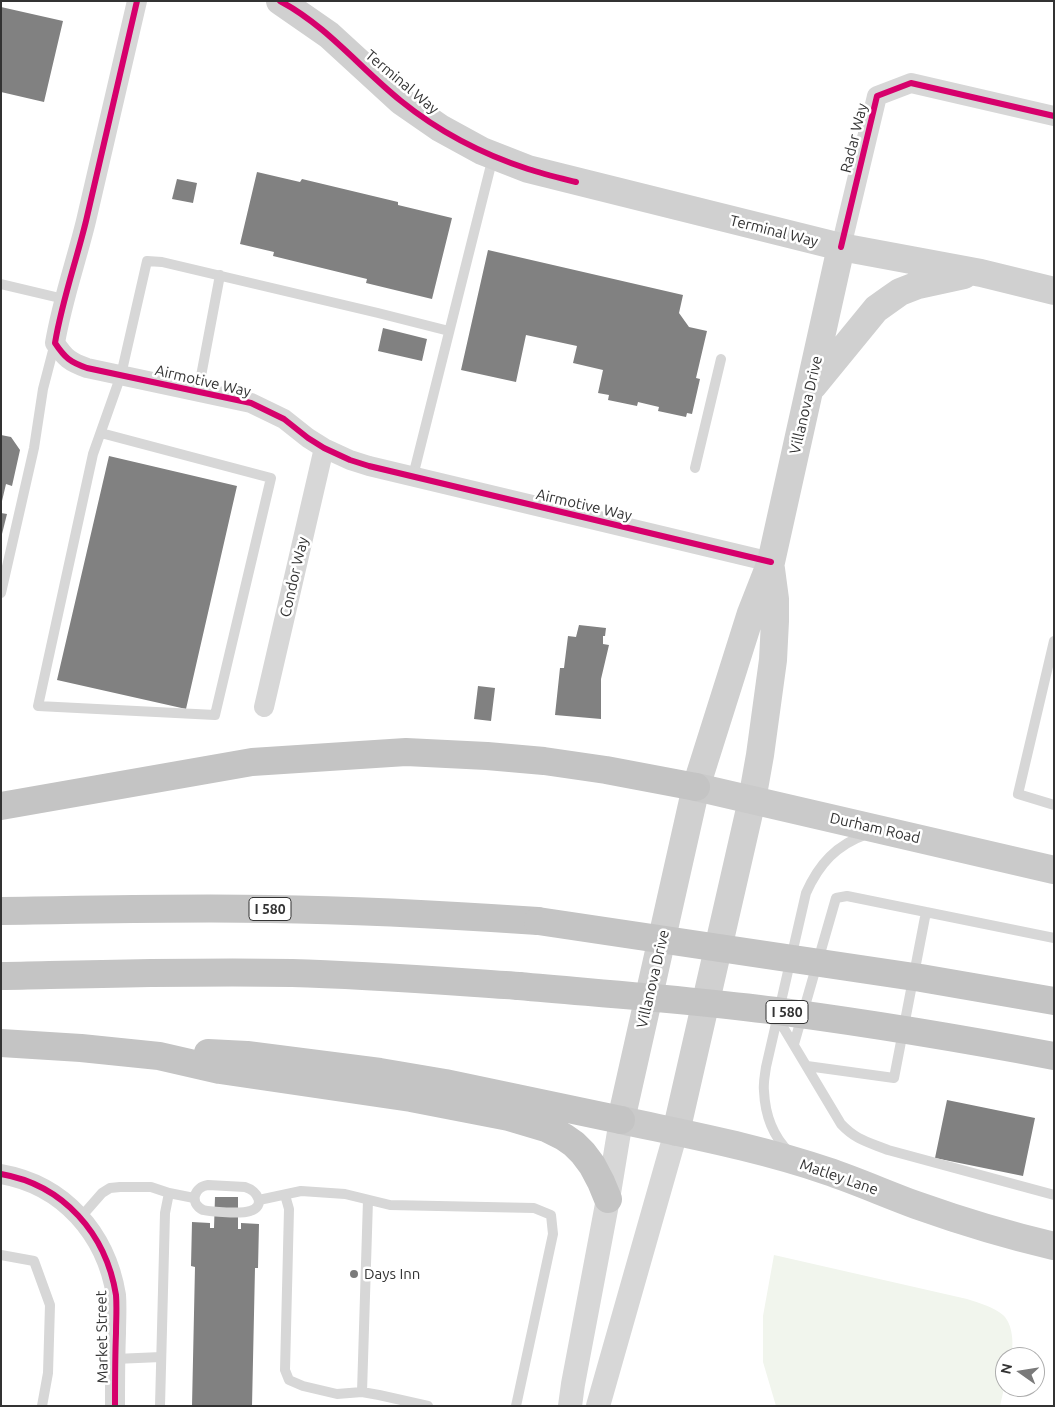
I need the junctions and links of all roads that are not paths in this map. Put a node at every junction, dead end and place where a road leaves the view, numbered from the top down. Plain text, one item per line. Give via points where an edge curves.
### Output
1 (138, 1) edge
2 (280, 1) edge
3 (1054, 116) edge
4 (493, 156) junction
5 (841, 247) junction
6 (974, 272) junction
7 (220, 275) junction
8 (1, 284) edge
9 (1054, 291) edge
10 (64, 299) junction
11 (449, 332) junction
12 (56, 343) junction
13 (721, 359) dead end
14 (121, 375) junction
15 (809, 391) junction
16 (198, 392) junction
17 (101, 433) junction
18 (324, 448) junction
19 (695, 468) dead end
20 (413, 476) junction
21 (771, 562) junction
22 (1, 593) edge
23 (1054, 641) edge
24 (264, 707) dead end
25 (696, 787) junction
26 (752, 800) junction
27 (1054, 804) edge
28 (1, 806) edge
29 (898, 833) junction
30 (1054, 869) edge
31 (1, 910) edge
32 (926, 912) junction
33 (1054, 938) edge
34 (1, 976) edge
35 (1054, 1001) edge
36 (777, 1017) junction
37 (1, 1042) edge
38 (794, 1044) junction
39 (159, 1056) junction
40 (1054, 1056) edge
41 (807, 1066) junction
42 (621, 1120) junction
43 (676, 1132) junction
44 (804, 1164) junction
45 (1, 1174) edge
46 (169, 1193) junction
47 (285, 1195) junction
48 (1054, 1195) edge
49 (194, 1198) junction
50 (608, 1199) junction
51 (259, 1200) junction
52 (368, 1200) junction
53 (81, 1217) junction
54 (1054, 1246) edge
55 (1, 1254) edge
56 (161, 1358) junction
57 (115, 1359) junction
58 (362, 1392) junction
59 (42, 1406) edge
60 (115, 1406) edge
61 (160, 1406) edge
62 (428, 1406) edge
63 (516, 1406) edge
64 (570, 1406) edge
65 (598, 1406) edge

1 - 10 street
2 - 4 main road, Terminal Way via 329,35 401,101 440,128
3 - 5 street, Radar Way via 911,83 877,96
4 - 5 main road, Terminal Way via 538,172
4 - 11 lane
5 - 6 main road, Terminal Way
5 - 15 main road, Villanova Drive
6 - 9 main road, Terminal Way
6 - 15 main road via 918,285 890,298 876,309
7 - 11 lane
7 - 14 lane via 147,261
7 - 16 lane
8 - 10 lane
10 - 12 street
11 - 20 lane
12 - 14 street, Airmotive Way via 73,364
12 - 22 lane via 43,389 34,448
13 - 19 lane
14 - 16 street, Airmotive Way
14 - 17 lane
15 - 21 main road, Villanova Drive
16 - 18 street, Airmotive Way via 251,403 284,419
17 - 17 lane via 38,706 215,715 271,478
18 - 20 street, Airmotive Way via 369,466
18 - 24 street, Condor Way
20 - 21 street, Airmotive Way
21 - 25 main road, Villanova Drive
21 - 26 main road, Villanova Drive via 775,599 773,660
23 - 27 lane via 1018,794
25 - 26 main road, Durham Road
25 - 28 highway via 544,761 406,752 252,762
25 - 42 main road, Villanova Drive
26 - 29 main road, Durham Road
26 - 43 main road, Villanova Drive
29 - 30 main road, Durham Road
29 - 36 lane via 867,834 856,838 826,860 814,876 806,892
31 - 35 highway, I 580, bridge via 269,908 538,921
32 - 33 lane
32 - 38 lane via 847,896 836,898
32 - 41 lane via 894,1078
34 - 40 highway, I 580, bridge via 294,973 519,986 782,1012
36 - 38 lane
36 - 44 lane via 766,1067 764,1090 767,1109 777,1139
37 - 39 highway
38 - 41 lane
39 - 42 highway via 247,1054 380,1072 464,1086
39 - 50 highway via 220,1070 411,1098 527,1122 555,1132 584,1153
41 - 48 lane via 850,1134 888,1150
42 - 43 main road, Matley Lane
42 - 50 street, Villanova Drive
43 - 44 main road, Matley Lane
43 - 65 street, Villanova Drive
44 - 54 main road, Matley Lane via 968,1223
45 - 53 street, Market Street via 41,1187
46 - 49 lane
46 - 53 lane via 151,1187 110,1188 102,1192
46 - 56 lane via 165,1213
47 - 51 lane
47 - 52 lane via 301,1191 346,1194
47 - 58 lane via 289,1209 285,1370 289,1380 303,1386 337,1394
49 - 51 lane via 203,1186 245,1187 255,1191
49 - 51 lane via 202,1210 245,1212 254,1209
50 - 64 street, Villanova Drive
52 - 58 lane
52 - 63 lane via 390,1205 534,1208 550,1215 553,1234
53 - 57 street, Market Street via 98,1242 110,1270 116,1298
55 - 59 lane via 34,1261 50,1305 48,1372
56 - 57 lane
56 - 61 lane
57 - 60 street, Market Street
58 - 62 lane

